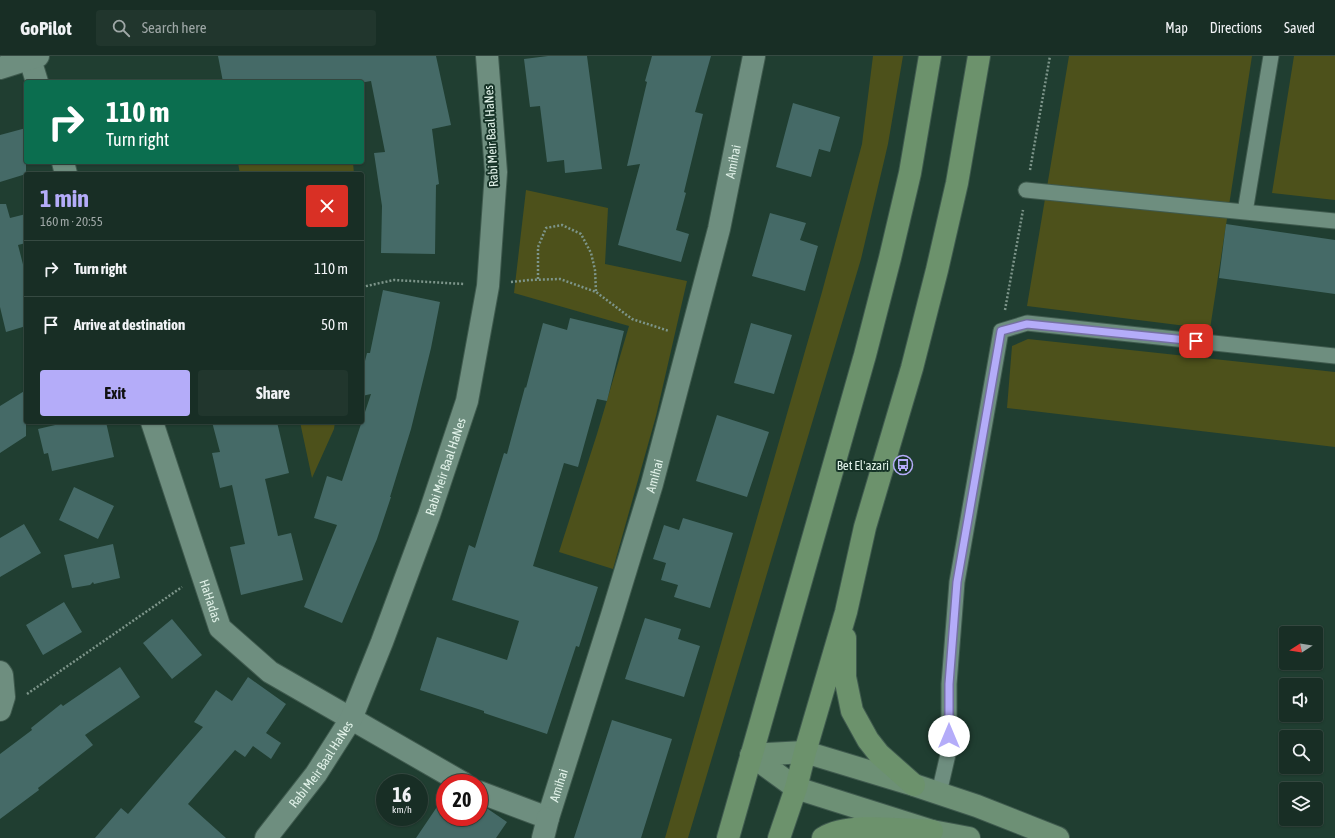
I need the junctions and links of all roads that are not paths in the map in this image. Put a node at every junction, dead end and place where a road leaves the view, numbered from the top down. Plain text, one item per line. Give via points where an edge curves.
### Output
1 (487, 56) edge
2 (754, 56) edge
3 (930, 56) edge
4 (978, 56) edge
5 (1271, 56) edge
6 (34, 58) edge
7 (0, 68) edge
8 (37, 80) edge
9 (1026, 190) dead end
10 (1245, 212) junction
11 (1335, 221) edge
12 (1335, 356) edge
13 (153, 424) edge
14 (846, 612) junction
15 (0, 672) edge
16 (0, 710) edge
17 (351, 719) junction
18 (805, 752) junction
19 (751, 755) junction
20 (447, 774) edge
21 (914, 785) junction
22 (796, 788) junction
23 (939, 793) junction
24 (488, 797) edge
25 (545, 828) edge
26 (932, 831) junction
27 (266, 838) edge
28 (728, 838) edge
29 (779, 838) edge
30 (823, 838) edge
31 (969, 838) edge
32 (1058, 838) edge

1 - 17 street, Rabi Meir Baal HaNes via 496,172 488,286 467,401 429,515
2 - 25 street, Amihai via 719,229 652,484
3 - 19 main road via 910,173 866,355
4 - 14 main road via 957,183 937,270 912,368 865,527
5 - 10 lane
6 - 7 street
6 - 8 street
9 - 10 lane
10 - 11 lane
12 - 23 lane via 1027,324 1001,331 957,582 949,684 949,750
13 - 17 street, HaHadas via 220,628 270,672
14 - 18 main road
14 - 21 main road via 845,677 852,711 879,754
15 - 16 street via 4,697
17 - 20 street
17 - 27 street, Rabi Meir Baal HaNes via 316,774
18 - 19 main road
18 - 21 main road
18 - 22 main road
19 - 22 main road
19 - 28 main road
21 - 23 main road
22 - 26 main road
22 - 29 main road
23 - 32 main road
24 - 25 street, Amihai
26 - 30 main road via 855,828 829,834
26 - 31 main road

